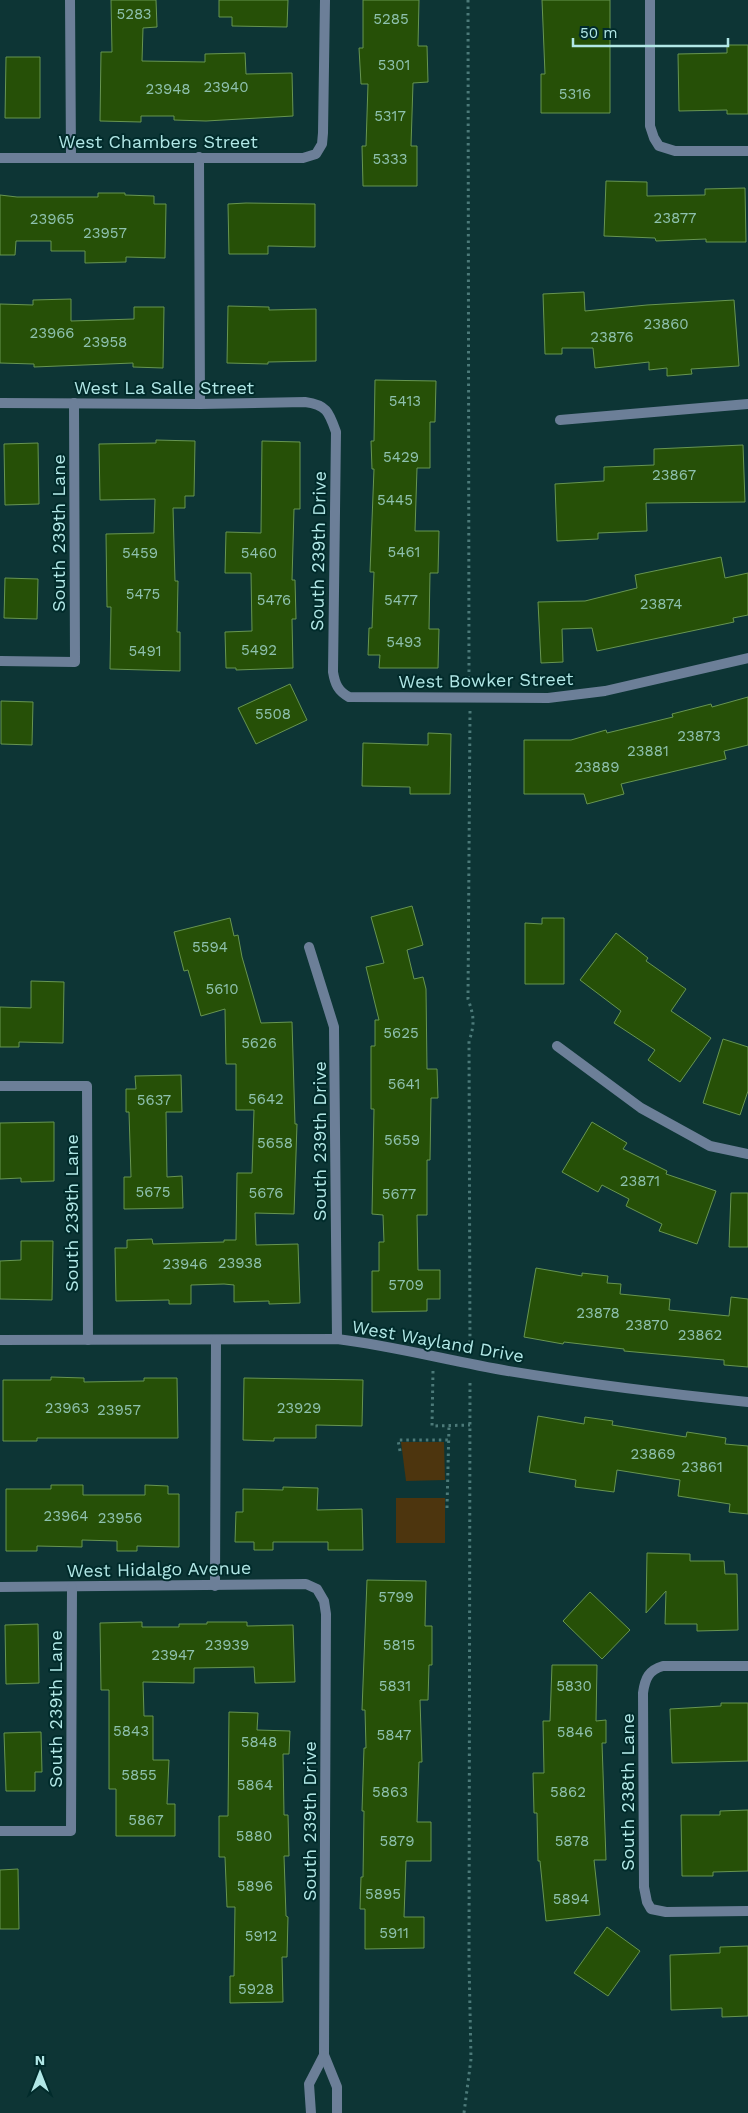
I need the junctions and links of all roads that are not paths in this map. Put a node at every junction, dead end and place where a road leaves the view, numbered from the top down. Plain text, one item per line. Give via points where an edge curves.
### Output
1 (70, 0) edge
2 (325, 0) edge
3 (650, 0) edge
4 (748, 151) edge
5 (71, 157) junction
6 (199, 157) junction
7 (0, 158) edge
8 (0, 403) edge
9 (74, 404) junction
10 (200, 404) junction
11 (748, 404) edge
12 (326, 409) joint
13 (560, 420) dead end
14 (748, 658) edge
15 (0, 661) edge
16 (341, 693) joint
17 (310, 947) dead end
18 (557, 1046) dead end
19 (0, 1086) edge
20 (748, 1154) edge
21 (337, 1339) junction
22 (0, 1340) edge
23 (88, 1340) junction
24 (216, 1340) junction
25 (748, 1402) edge
26 (0, 1586) edge
27 (215, 1586) junction
28 (72, 1587) junction
29 (317, 1589) joint
30 (748, 1666) edge
31 (0, 1831) edge
32 (748, 1911) edge
33 (324, 2055) junction
34 (311, 2113) edge
35 (337, 2113) edge

1 - 5 street
2 - 6 street, West Chambers Street via 323,133 322,144 316,154 303,158
3 - 4 street via 650,126 659,146 675,150
5 - 6 street, West Chambers Street
5 - 7 street, West Chambers Street
6 - 10 street
8 - 9 street, West La Salle Street
9 - 10 street, West La Salle Street
9 - 15 street, South 239th Lane via 75,662
10 - 12 street, West La Salle Street via 305,402
11 - 13 street
12 - 16 street, South 239th Drive via 336,432 333,672
14 - 16 street, West Bowker Street via 605,691 548,698 359,698
17 - 21 street, South 239th Drive via 334,1027
18 - 20 street via 641,1108 710,1146
19 - 23 street, South 239th Lane via 87,1086
21 - 24 street, West Wayland Drive
21 - 25 street, West Wayland Drive via 505,1370
22 - 23 street, West Wayland Drive
23 - 24 street, West Wayland Drive
24 - 27 street
26 - 28 street, West Hidalgo Avenue
27 - 28 street, West Hidalgo Avenue
27 - 29 street, West Hidalgo Avenue via 292,1583
28 - 31 street, South 239th Lane via 71,1831
29 - 33 street, South 239th Drive via 324,1601 326,1614
30 - 32 street, South 238th Lane via 663,1666 649,1674 643,1692 644,1887 647,1902 651,1909 666,1912
33 - 34 street, South 239th Drive via 310,2084
33 - 35 street, South 239th Drive via 337,2087

